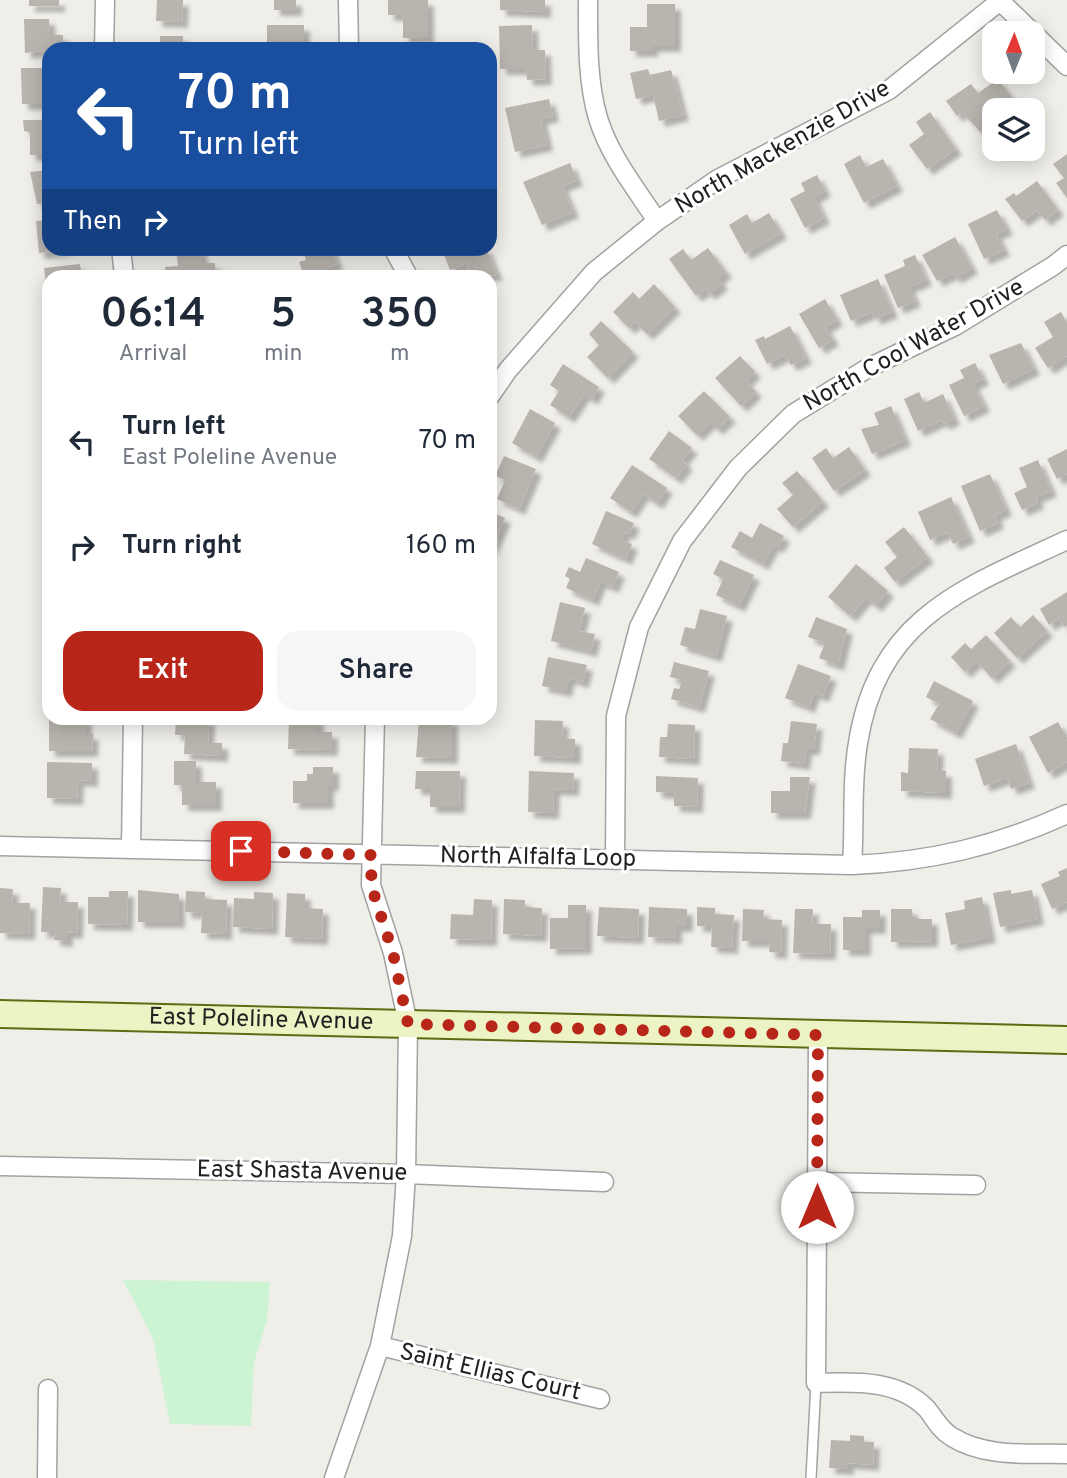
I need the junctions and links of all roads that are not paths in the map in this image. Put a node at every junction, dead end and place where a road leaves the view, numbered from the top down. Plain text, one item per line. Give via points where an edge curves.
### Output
1 (105, 0) edge
2 (348, 0) edge
3 (588, 0) edge
4 (999, 1) edge
5 (104, 42) edge
6 (349, 42) edge
7 (1067, 66) edge
8 (657, 221) junction
9 (1067, 255) edge
10 (497, 382) edge
11 (1067, 540) edge
12 (134, 725) edge
13 (375, 725) edge
14 (1067, 814) edge
15 (0, 846) edge
16 (131, 848) junction
17 (372, 855) junction
18 (615, 860) junction
19 (852, 866) junction
20 (0, 1014) edge
21 (408, 1024) junction
22 (818, 1035) junction
23 (1067, 1040) edge
24 (0, 1166) edge
25 (406, 1174) junction
26 (604, 1182) dead end
27 (817, 1182) junction
28 (976, 1185) dead end
29 (380, 1346) junction
30 (816, 1382) junction
31 (48, 1389) dead end
32 (600, 1399) dead end
33 (1067, 1454) edge
34 (47, 1478) edge
35 (334, 1478) edge
36 (811, 1478) edge

1 - 5 street
2 - 6 street
3 - 8 street via 588,51 598,118 618,162
4 - 7 street
4 - 8 street, North Mackenzie Drive via 889,90 718,179
8 - 10 street, North Mackenzie Drive via 594,272
9 - 18 street, North Cool Water Drive via 955,326 868,368 793,415 738,468 682,541 639,627 616,716
11 - 19 street via 939,603 898,643 870,691 858,744
12 - 16 street
13 - 17 street
14 - 19 street, North Alfalfa Loop via 1019,836 958,853
15 - 16 street, North Alfalfa Loop
16 - 17 street, North Alfalfa Loop
17 - 18 street, North Alfalfa Loop
17 - 21 street via 371,885 393,953
18 - 19 street, North Alfalfa Loop
20 - 21 main road, East Poleline Avenue
21 - 22 main road, East Poleline Avenue
21 - 25 street
22 - 23 main road, East Poleline Avenue
22 - 27 street
24 - 25 street, East Shasta Avenue
25 - 26 street, East Shasta Avenue
25 - 29 street via 402,1236
27 - 28 street
27 - 30 street
29 - 32 street, Saint Ellias Court
29 - 35 street
30 - 33 street via 868,1382 900,1391 926,1408 951,1437 992,1452
30 - 36 lane
31 - 34 street

